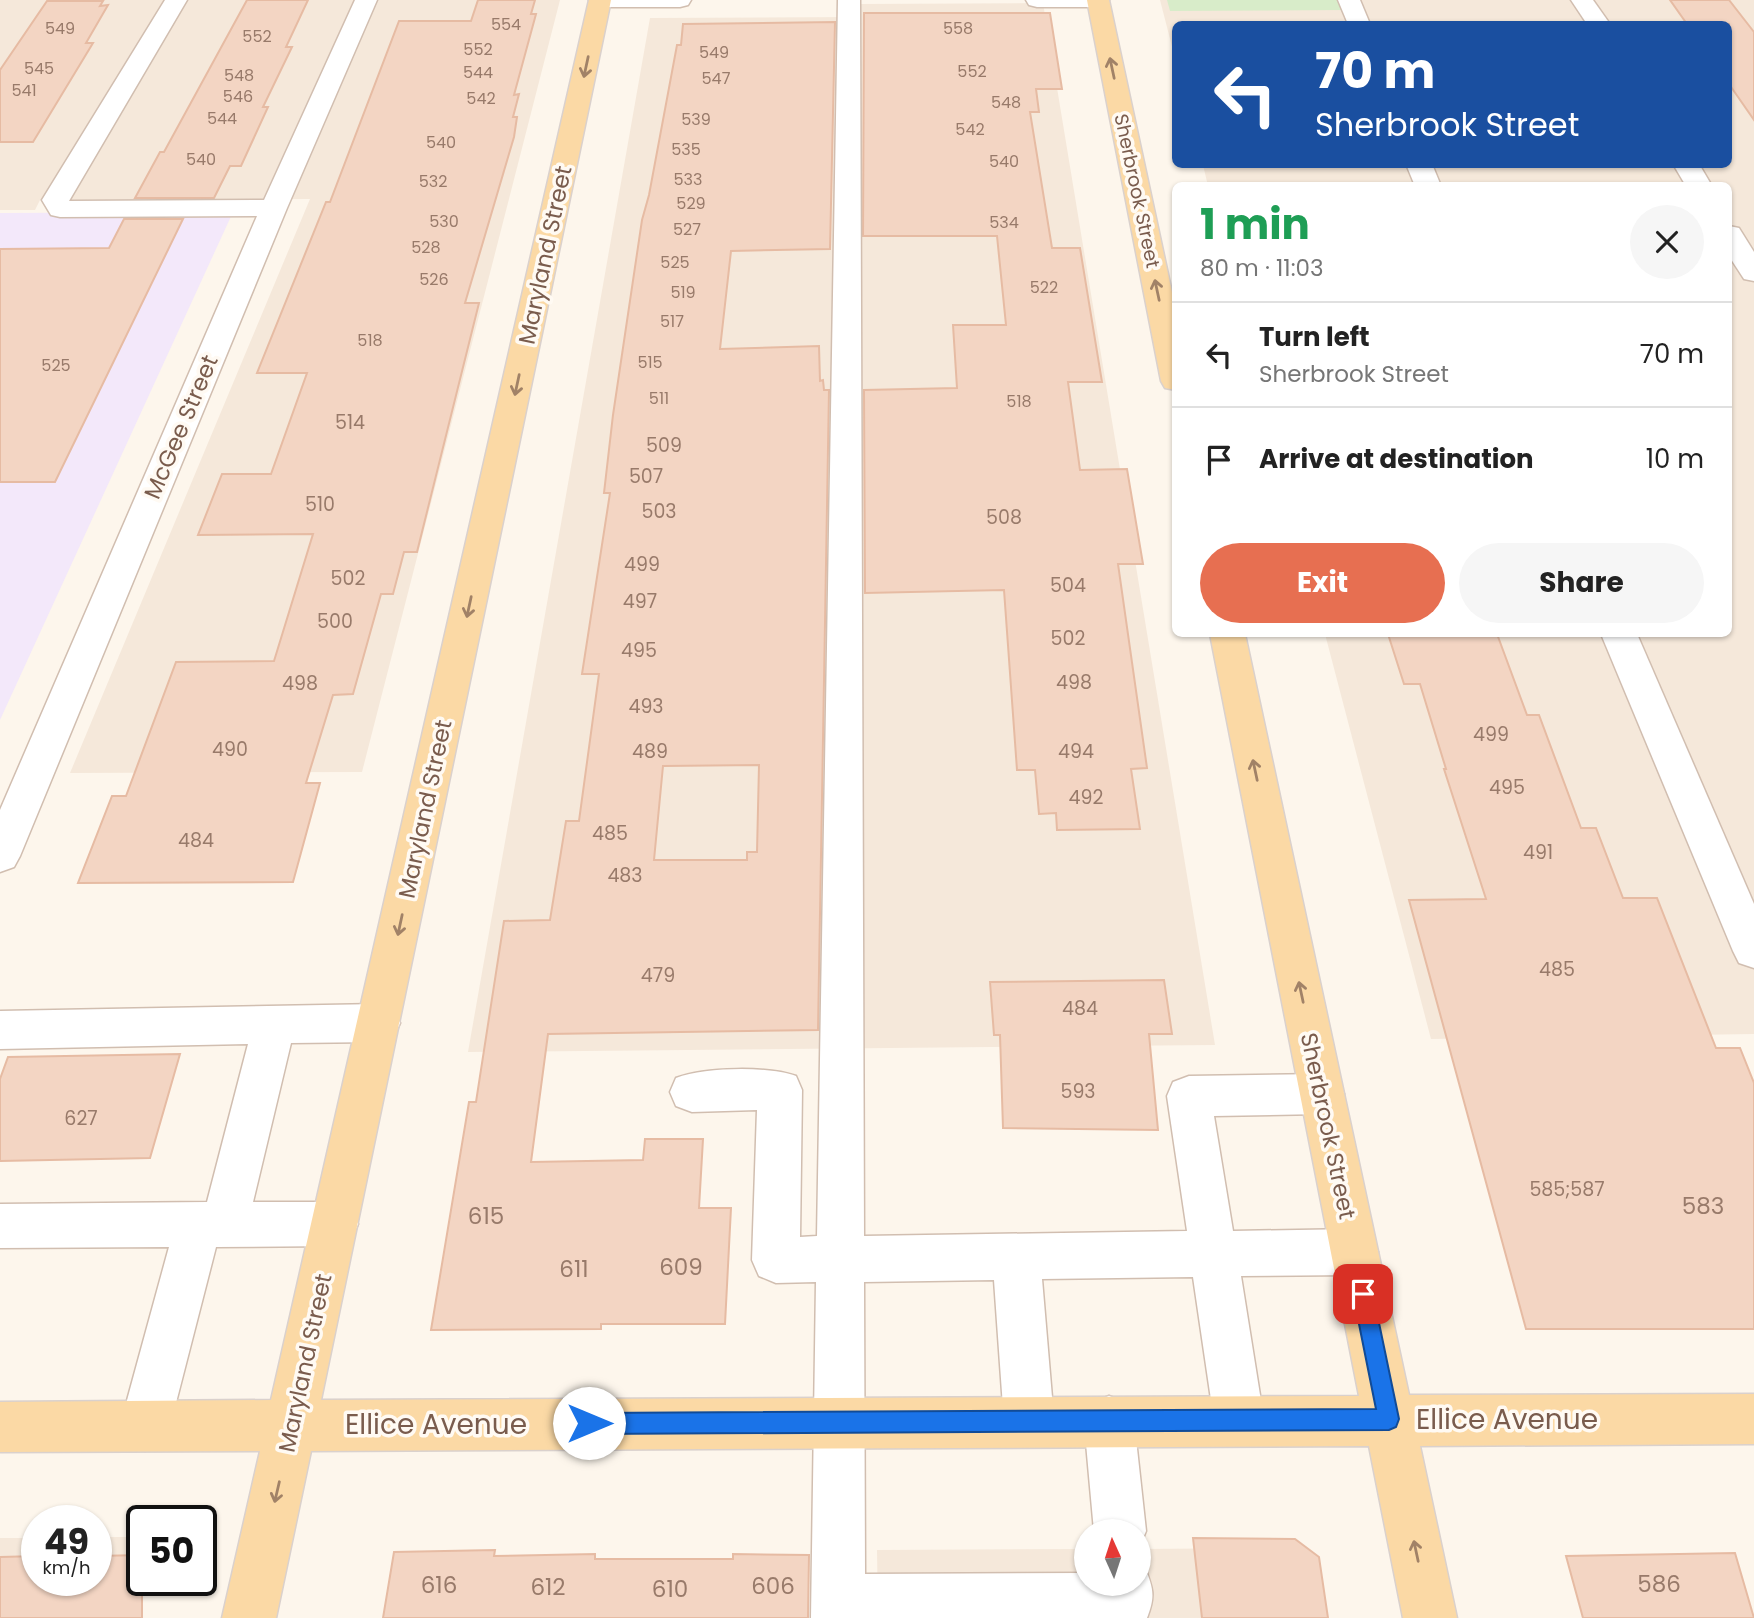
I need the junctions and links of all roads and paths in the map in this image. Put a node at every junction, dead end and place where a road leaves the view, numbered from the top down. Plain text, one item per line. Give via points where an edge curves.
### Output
1 (176, 0) edge
2 (366, 0) edge
3 (600, 0) edge
4 (680, 0) edge
5 (849, 0) edge
6 (1037, 0) edge
7 (1098, 0) edge
8 (1349, 0) edge
9 (1582, 0) edge
10 (1358, 21) edge
11 (1596, 21) edge
12 (274, 208) junction
13 (1732, 239) edge
14 (1754, 273) edge
15 (1172, 361) edge
16 (1229, 637) edge
17 (1620, 637) edge
18 (0, 856) edge
19 (1754, 951) edge
20 (379, 1023) junction
21 (274, 1025) junction
22 (0, 1030) edge
23 (692, 1092) dead end
24 (1322, 1094) junction
25 (335, 1224) junction
26 (211, 1225) junction
27 (0, 1226) edge
28 (1354, 1252) junction
29 (1213, 1254) junction
30 (1016, 1256) junction
31 (841, 1259) junction
32 (1389, 1419) junction
33 (1754, 1419) edge
34 (1239, 1420) junction
35 (1029, 1421) junction
36 (1109, 1421) junction
37 (841, 1422) junction
38 (292, 1425) junction
39 (145, 1426) junction
40 (0, 1427) edge
41 (1119, 1519) edge
42 (1126, 1596) edge
43 (838, 1610) edge
44 (249, 1618) edge
45 (1430, 1618) edge

1 - 12 street via 55,200 60,209
2 - 12 street, McGee Street
3 - 4 street
3 -> 20 main road, Maryland Street
5 - 31 street
6 - 7 street
15 -> 7 main road, Sherbrook Street
8 - 10 street
9 - 11 street
12 - 18 street, McGee Street
13 - 14 street
24 -> 16 main road, Sherbrook Street
17 - 19 street
20 - 21 street
20 - 25 main road, Maryland Street
21 - 22 street
21 - 26 street
23 - 31 street via 780,1090 776,1260
24 - 28 main road, Sherbrook Street
24 - 29 street via 1189,1096
25 - 26 street
25 - 38 main road, Maryland Street
26 - 27 street
26 - 39 street
28 - 29 street
28 - 32 main road, Sherbrook Street
29 - 30 street
29 - 34 street
30 - 31 street
30 - 35 street
31 - 37 street
32 - 33 main road, Ellice Avenue
32 - 34 main road, Ellice Avenue
45 -> 32 main road, Sherbrook Street
34 - 36 main road, Ellice Avenue
35 - 36 main road, Ellice Avenue
35 - 37 main road, Ellice Avenue
36 - 41 street
37 - 38 main road, Ellice Avenue
37 - 43 street
38 - 39 main road, Ellice Avenue
38 -> 44 main road, Maryland Street
39 - 40 main road, Ellice Avenue
42 - 43 street via 1127,1600

